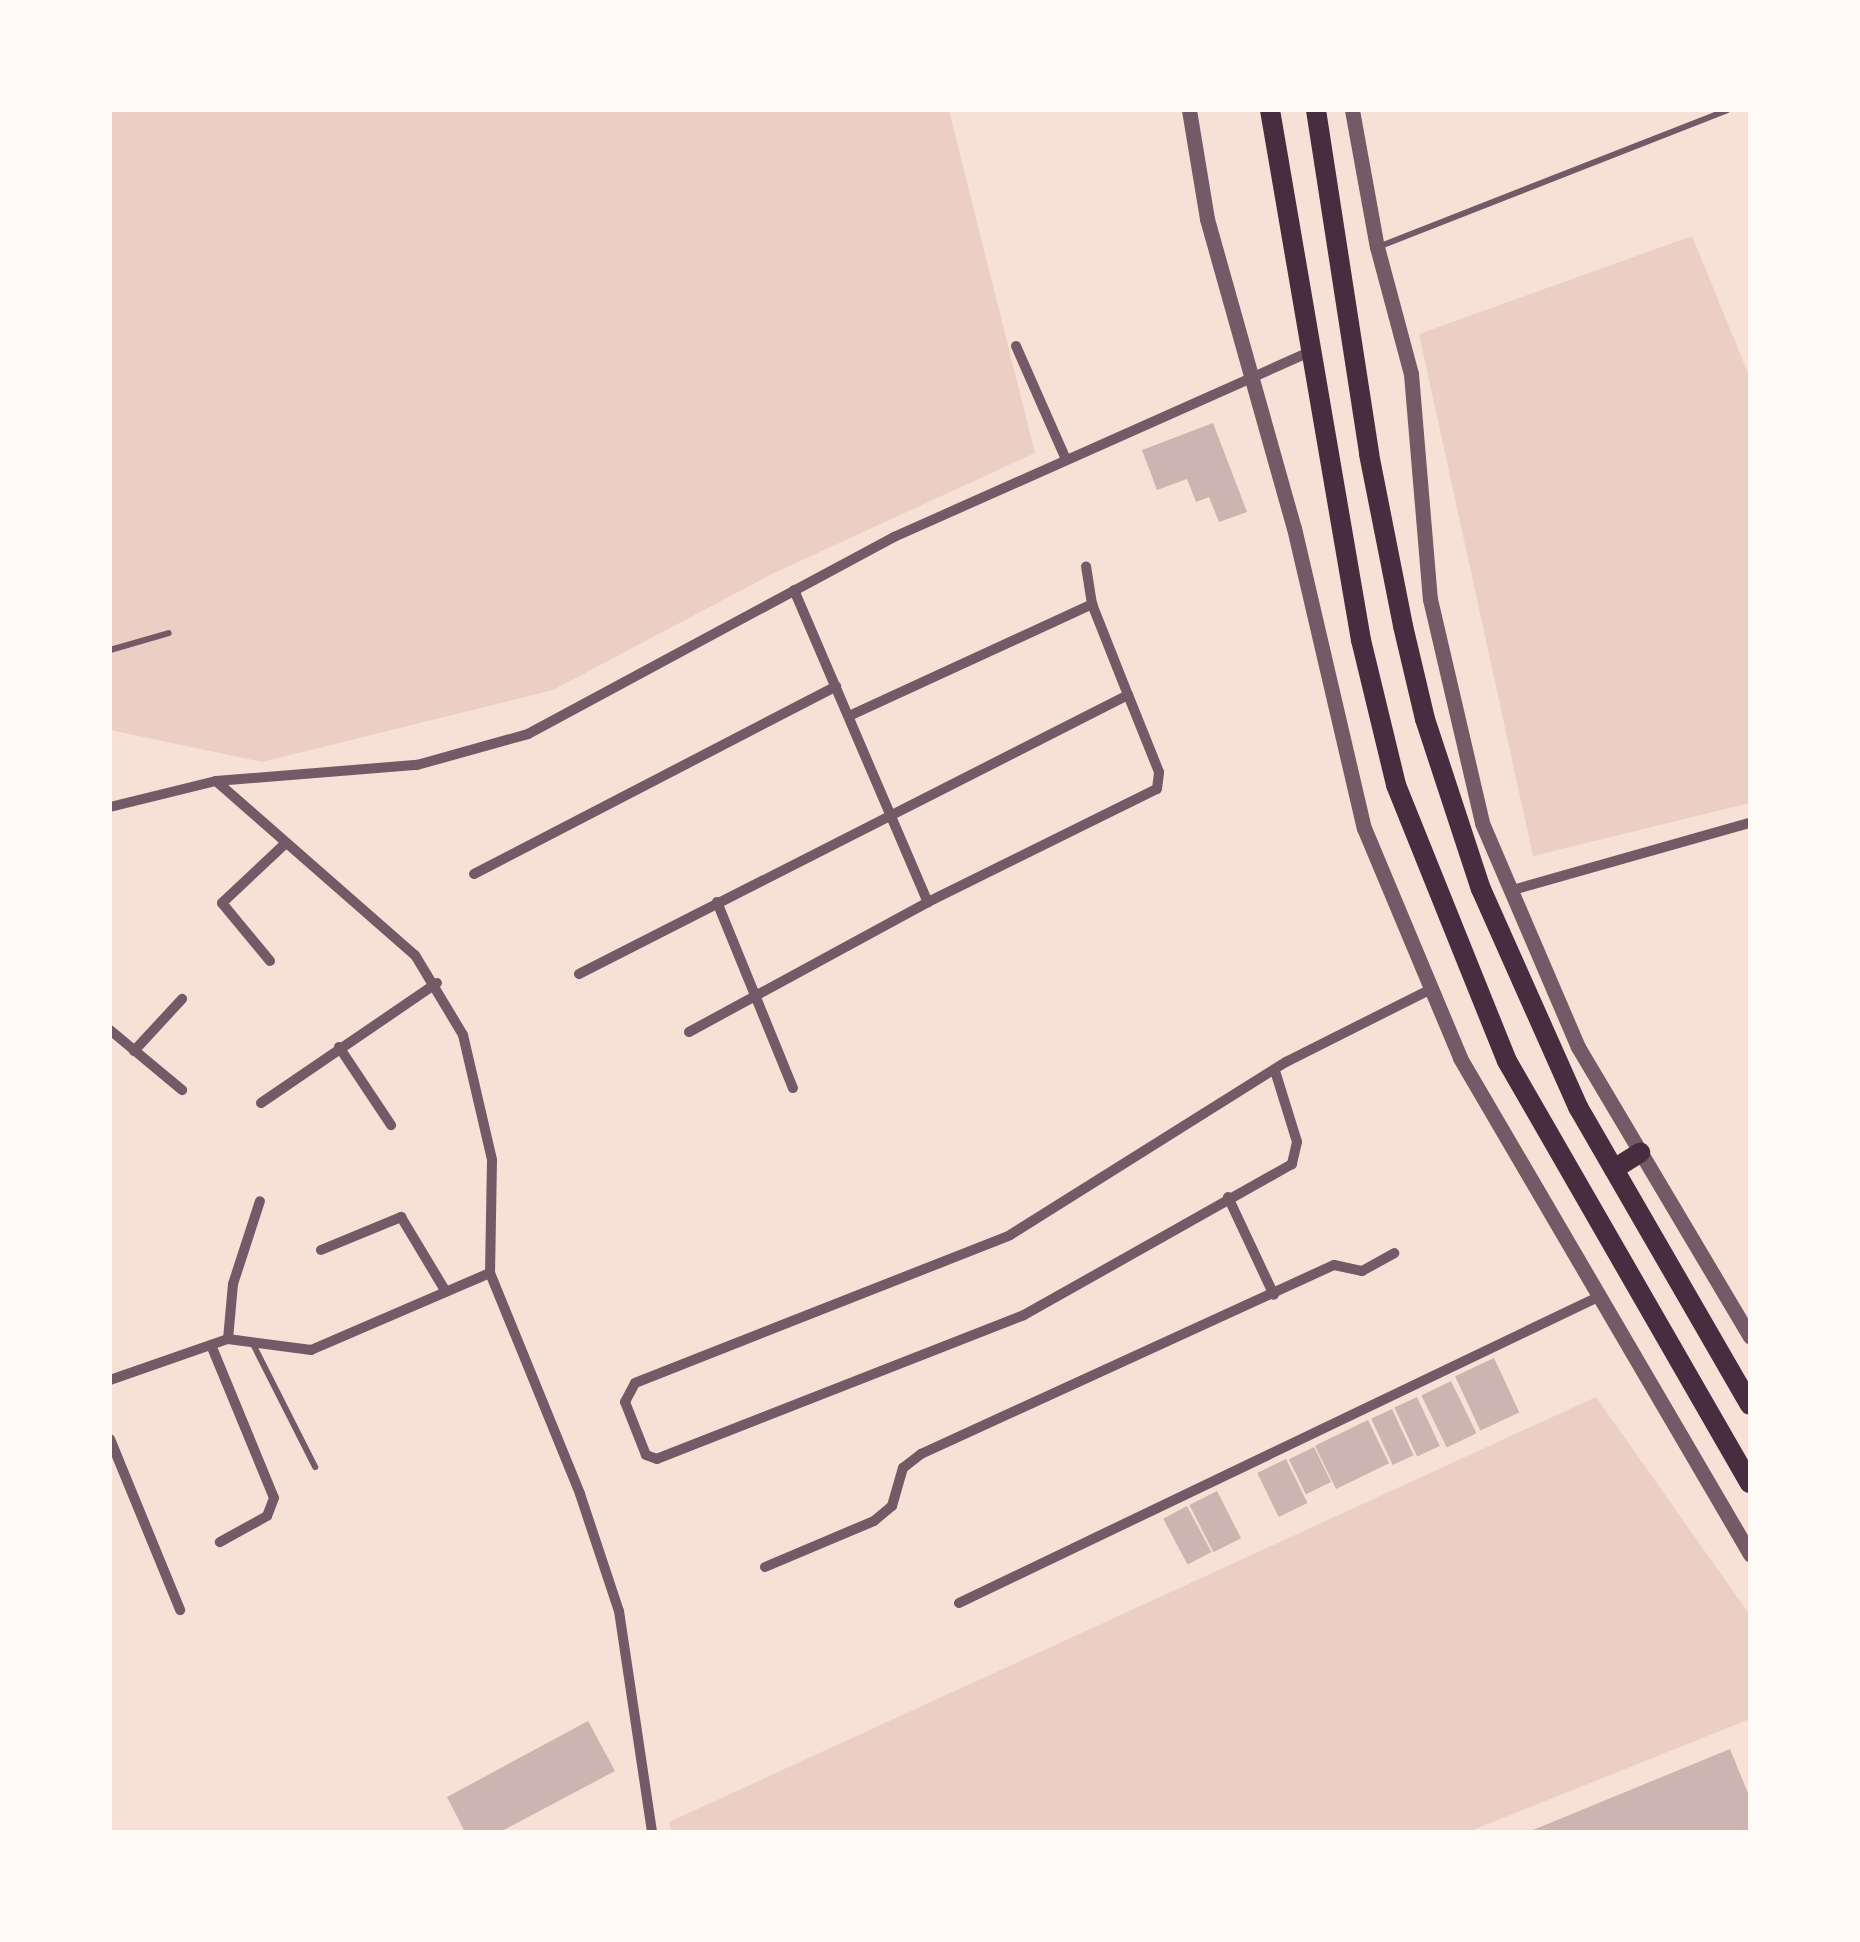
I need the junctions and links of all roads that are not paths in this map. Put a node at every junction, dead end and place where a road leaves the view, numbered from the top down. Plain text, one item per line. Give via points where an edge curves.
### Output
1 (1189, 110) edge
2 (1270, 110) edge
3 (1316, 110) edge
4 (1352, 110) edge
5 (1728, 110) edge
6 (1377, 247) junction
7 (1016, 346) dead end
8 (1310, 352) junction
9 (1252, 373) junction
10 (1065, 458) junction
11 (1086, 566) dead end
12 (794, 590) junction
13 (1092, 604) junction
14 (169, 634) dead end
15 (110, 650) edge
16 (836, 686) junction
17 (1128, 695) junction
18 (849, 716) junction
19 (216, 781) junction
20 (110, 807) edge
21 (890, 810) junction
22 (1750, 823) edge
23 (286, 842) junction
24 (474, 874) dead end
25 (1509, 891) junction
26 (716, 902) junction
27 (928, 902) junction
28 (270, 961) dead end
29 (579, 974) dead end
30 (437, 983) junction
31 (1430, 989) junction
32 (758, 994) junction
33 (182, 999) dead end
34 (110, 1030) edge
35 (689, 1032) dead end
36 (340, 1047) junction
37 (134, 1052) junction
38 (1276, 1074) junction
39 (793, 1088) dead end
40 (182, 1090) dead end
41 (260, 1103) dead end
42 (391, 1125) dead end
43 (1640, 1153) junction
44 (1614, 1169) junction
45 (1228, 1196) junction
46 (260, 1201) dead end
47 (321, 1250) dead end
48 (1394, 1253) dead end
49 (490, 1274) junction
50 (446, 1292) junction
51 (1274, 1295) junction
52 (1598, 1298) junction
53 (1750, 1336) edge
54 (228, 1339) junction
55 (253, 1344) junction
56 (212, 1345) junction
57 (110, 1380) edge
58 (1750, 1405) edge
59 (110, 1439) edge
60 (316, 1467) dead end
61 (1750, 1483) edge
62 (220, 1542) dead end
63 (1750, 1554) edge
64 (765, 1567) dead end
65 (959, 1604) dead end
66 (180, 1610) dead end
67 (652, 1832) edge

1 - 9 street via 1207,218
2 - 8 highway
3 - 44 highway via 1369,454 1425,718 1528,1006
4 - 6 street
5 - 6 lane
6 - 25 street via 1411,374 1430,600 1482,823
7 - 10 street
8 - 9 street
8 - 61 highway via 1360,640 1396,786 1451,928 1544,1130
9 - 10 street
9 - 31 street via 1364,828
10 - 12 street
11 - 13 street
12 - 16 street
12 - 19 street via 528,734 417,765
13 - 17 street
13 - 18 street
14 - 15 lane
16 - 18 street
16 - 24 street
17 - 21 street
17 - 27 street via 1159,772 1157,789
18 - 21 street
19 - 20 street
19 - 23 street
21 - 26 street
21 - 27 street
22 - 25 street
23 - 28 street via 222,904
23 - 30 street via 415,954
25 - 43 street via 1578,1047
26 - 29 street
26 - 32 street
27 - 32 street
30 - 36 street
30 - 49 street via 463,1035 486,1114
31 - 38 street via 1286,1062
31 - 52 street via 1460,1058
32 - 35 street
32 - 39 street
33 - 37 street
34 - 37 street
36 - 41 street
36 - 42 street
37 - 40 street
38 - 45 street via 1298,1159
38 - 45 street via 1010,1235 635,1383 625,1402 646,1455 657,1459 1024,1315
43 - 44 highway
43 - 53 street
44 - 58 highway
45 - 51 street
46 - 54 street via 233,1284
47 - 50 street via 401,1217
48 - 51 street via 1362,1271 1334,1265
49 - 50 street
49 - 67 street via 580,1494 619,1611
50 - 55 street via 311,1350
51 - 64 street via 922,1454 903,1468 892,1506 874,1521
52 - 63 street
52 - 65 street
54 - 55 street
54 - 56 street
55 - 60 lane
56 - 57 street
56 - 62 street via 274,1498 267,1516
59 - 66 street

